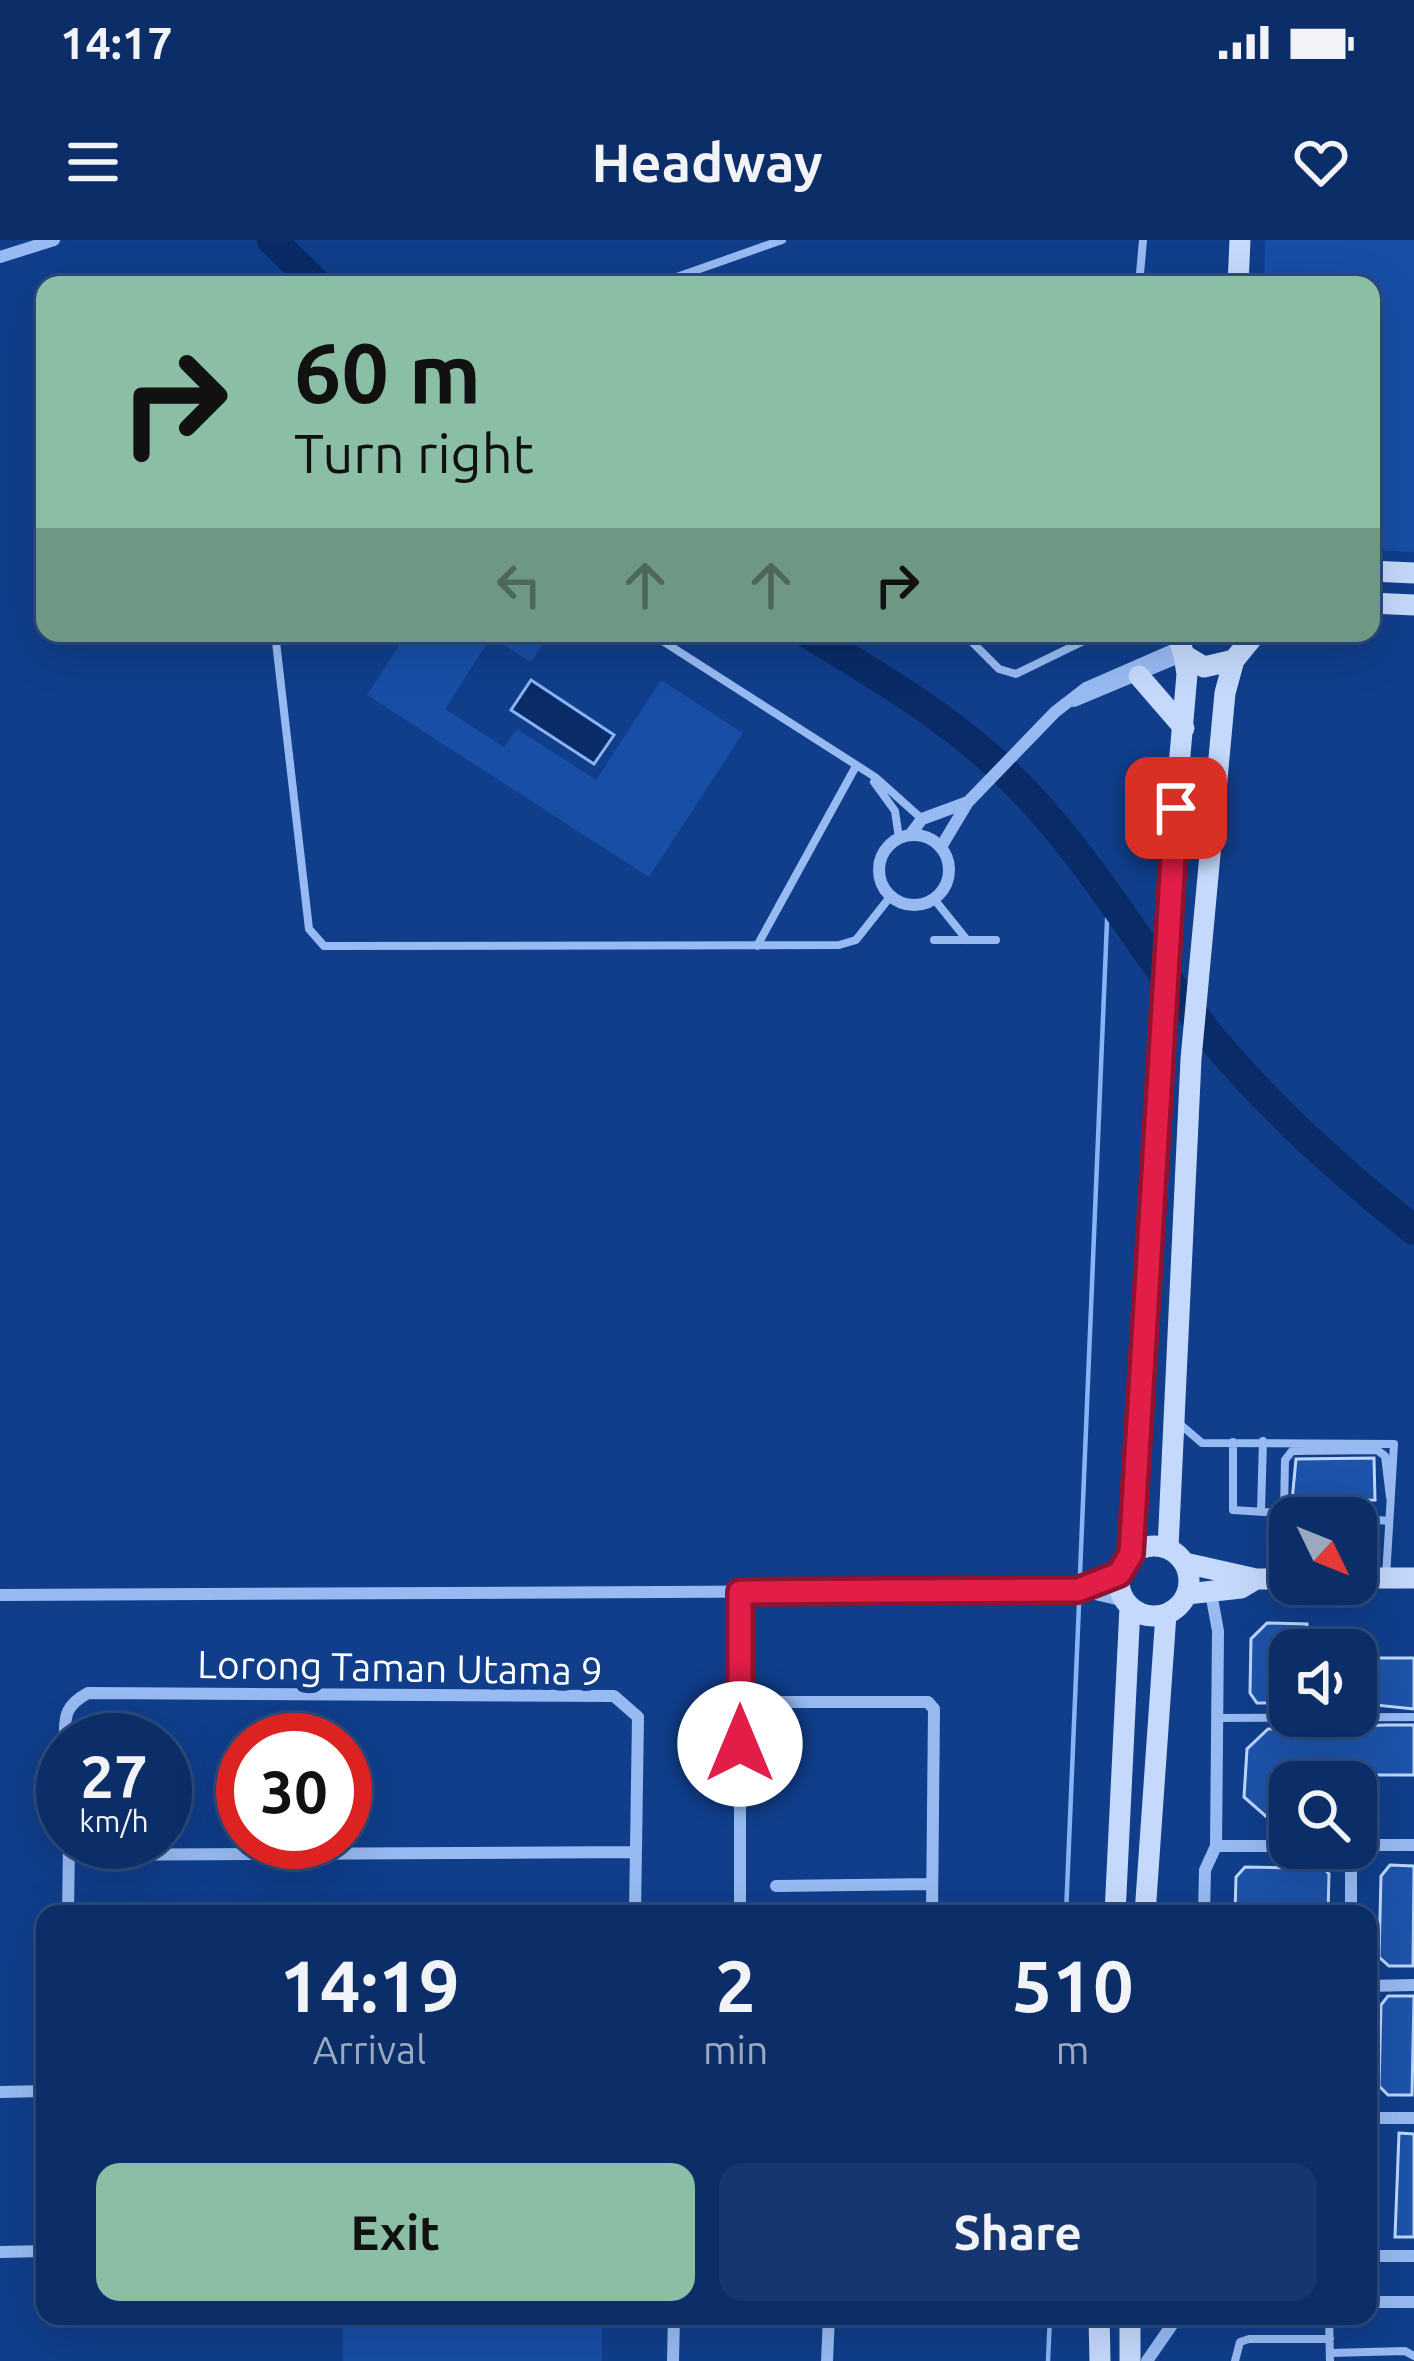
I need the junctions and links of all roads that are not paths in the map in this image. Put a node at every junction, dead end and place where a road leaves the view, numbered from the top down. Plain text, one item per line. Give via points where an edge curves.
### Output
1 (54, 240) edge
2 (782, 240) edge
3 (1143, 240) edge
4 (1240, 240) edge
5 (0, 256) edge
6 (680, 276) edge
7 (1140, 276) edge
8 (1238, 276) edge
9 (1380, 571) edge
10 (1414, 573) edge
11 (1380, 603) edge
12 (1414, 605) edge
13 (276, 642) edge
14 (664, 642) edge
15 (972, 642) edge
16 (1082, 642) edge
17 (1249, 642) edge
18 (1180, 645) edge
19 (1234, 660) junction
20 (1139, 676) junction
21 (1068, 703) junction
22 (1184, 728) junction
23 (861, 769) junction
24 (972, 798) junction
25 (922, 819) junction
26 (904, 836) junction
27 (941, 848) junction
28 (890, 897) junction
29 (934, 899) junction
30 (934, 940) dead end
31 (967, 940) junction
32 (996, 940) dead end
33 (757, 946) junction
34 (1174, 1413) junction
35 (1233, 1442) junction
36 (1263, 1442) junction
37 (1284, 1497) edge
38 (1392, 1510) junction
39 (1261, 1511) junction
40 (1269, 1511) edge
41 (1377, 1521) edge
42 (1389, 1522) junction
43 (1131, 1554) junction
44 (1177, 1555) junction
45 (1119, 1574) junction
46 (1377, 1578) edge
47 (1386, 1578) junction
48 (1414, 1578) edge
49 (1256, 1580) junction
50 (1269, 1580) edge
51 (1078, 1590) junction
52 (740, 1592) junction
53 (1211, 1593) junction
54 (1187, 1594) junction
55 (0, 1595) edge
56 (1128, 1604) junction
57 (1166, 1614) junction
58 (740, 1702) junction
59 (65, 1713) edge
60 (1414, 1717) edge
61 (1218, 1718) junction
62 (1414, 1845) edge
63 (1216, 1846) junction
64 (1269, 1846) edge
65 (1377, 1846) edge
66 (192, 1849) edge
67 (636, 1852) junction
68 (69, 1869) edge
69 (1352, 1869) edge
70 (932, 1884) junction
71 (776, 1886) dead end
72 (68, 1905) edge
73 (635, 1905) edge
74 (740, 1905) edge
75 (932, 1905) edge
76 (1115, 1905) edge
77 (1147, 1905) edge
78 (1204, 1905) edge
79 (1351, 1905) edge
80 (1414, 1985) edge
81 (1377, 1986) edge
82 (36, 2091) edge
83 (0, 2092) edge
84 (1377, 2118) edge
85 (1414, 2118) edge
86 (0, 2252) edge
87 (36, 2252) edge
88 (1377, 2256) edge
89 (1414, 2256) edge
90 (1377, 2302) edge
91 (1414, 2302) edge
92 (674, 2325) edge
93 (829, 2325) edge
94 (1100, 2325) edge
95 (1130, 2325) edge
96 (1172, 2325) edge
97 (1329, 2325) edge
98 (1330, 2339) junction
99 (1414, 2356) edge
100 (1330, 2357) edge
101 (673, 2361) edge
102 (827, 2361) edge
103 (1100, 2361) edge
104 (1130, 2361) edge
105 (1148, 2361) edge
106 (1235, 2361) edge

1 - 5 street
2 - 6 lane
3 - 7 lane
4 - 8 street
9 - 10 street
11 - 12 street
13 - 33 lane via 309,929 319,944
14 - 23 lane
15 - 16 lane via 1016,674
17 - 19 street
18 - 19 street via 1204,667
18 - 20 street
18 - 21 street
18 - 22 street
19 - 34 street via 1191,1059
20 - 21 street
20 - 22 street
21 - 24 street
22 - 43 street
23 - 25 lane
23 - 26 lane
23 - 33 lane
24 - 25 street
24 - 27 street
25 - 26 street
26 - 27 street via 927,837
26 - 28 street via 879,865
27 - 29 street via 950,869
28 - 29 street via 912,906
28 - 33 lane via 856,940
29 - 31 lane
30 - 31 lane
31 - 32 lane
34 - 35 lane via 1191,1439
34 - 44 street
35 - 36 lane
35 - 39 lane via 1231,1504 1238,1512
36 - 38 lane via 1394,1444
36 - 39 lane
37 - 38 lane via 1292,1451 1368,1450 1385,1456
38 - 42 lane
39 - 40 lane
41 - 42 lane
42 - 47 lane
43 - 44 street via 1149,1546
43 - 45 street
44 - 49 street
44 - 54 street
45 - 51 street
45 - 56 street
46 - 47 street
47 - 48 street
49 - 50 street
49 - 53 street
51 - 52 street
51 - 56 street
52 - 55 street
52 - 58 street
53 - 54 street
53 - 61 street
54 - 57 street
56 - 57 street via 1147,1616
56 - 76 street
57 - 77 street
58 - 70 street via 928,1702
58 - 74 street
59 - 67 street, Lorong Taman Utama 9 via 88,1693 614,1696 638,1717
60 - 61 lane
61 - 63 street
62 - 65 street
63 - 64 street
63 - 78 street via 1204,1870
66 - 67 street
67 - 73 street, Lorong Taman Utama 9
68 - 72 street
69 - 79 street
70 - 71 street
70 - 75 street
80 - 81 street
82 - 83 street
84 - 85 street
86 - 87 street
88 - 89 street
90 - 91 street
92 - 101 street
93 - 102 street
94 - 103 street
95 - 104 street
96 - 105 street
97 - 98 lane
98 - 100 lane
98 - 106 lane via 1250,2339 1235,2349
99 - 100 lane

